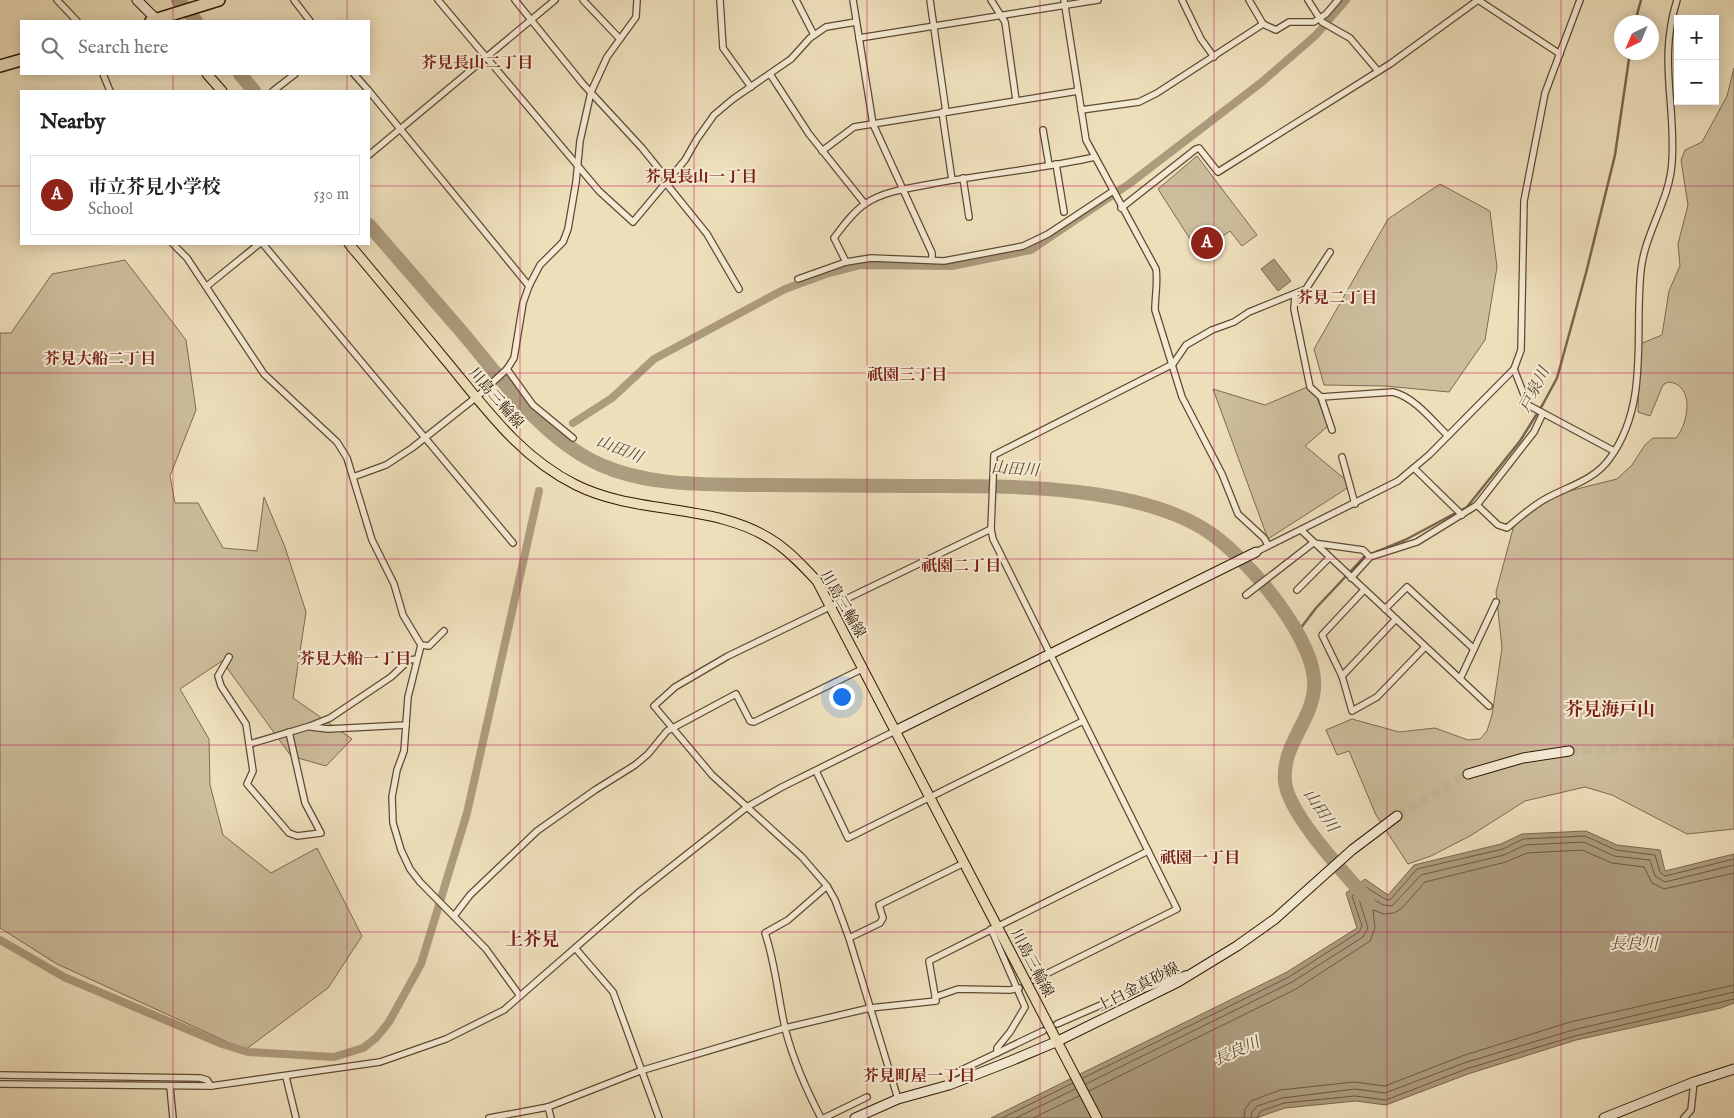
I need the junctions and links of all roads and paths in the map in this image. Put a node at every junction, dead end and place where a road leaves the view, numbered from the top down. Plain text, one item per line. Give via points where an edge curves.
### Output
1 (57, 0) edge
2 (138, 0) edge
3 (219, 0) edge
4 (294, 0) edge
5 (438, 0) edge
6 (515, 0) edge
7 (555, 0) edge
8 (583, 0) edge
9 (637, 0) edge
10 (720, 0) edge
11 (796, 0) edge
12 (853, 0) edge
13 (930, 0) edge
14 (991, 0) edge
15 (1098, 0) edge
16 (1182, 0) edge
17 (1249, 0) edge
18 (1308, 0) edge
19 (1338, 0) edge
20 (1478, 0) edge
21 (1580, 0) edge
22 (1677, 0) edge
23 (1065, 3) edge
24 (1001, 16) junction
25 (76, 20) edge
26 (155, 20) edge
27 (309, 20) edge
28 (531, 20) junction
29 (1321, 20) junction
30 (856, 22) junction
31 (1263, 24) junction
32 (934, 27) junction
33 (814, 35) junction
34 (619, 38) junction
35 (860, 38) junction
36 (1560, 54) junction
37 (1214, 57) junction
38 (487, 58) junction
39 (20, 60) edge
40 (0, 66) edge
41 (1378, 71) junction
42 (770, 74) junction
43 (103, 75) edge
44 (208, 75) edge
45 (294, 75) edge
46 (355, 75) edge
47 (751, 86) junction
48 (110, 90) edge
49 (221, 90) edge
50 (274, 90) edge
51 (368, 90) edge
52 (1078, 91) junction
53 (370, 92) edge
54 (591, 92) junction
55 (1016, 100) junction
56 (1081, 110) junction
57 (944, 112) junction
58 (873, 124) junction
59 (399, 130) junction
60 (1043, 130) dead end
61 (822, 151) junction
62 (370, 154) edge
63 (1095, 157) junction
64 (1056, 164) junction
65 (577, 165) junction
66 (1049, 165) junction
67 (963, 178) junction
68 (952, 180) junction
69 (666, 181) junction
70 (902, 190) junction
71 (1112, 191) junction
72 (865, 204) junction
73 (1121, 208) junction
74 (1064, 212) dead end
75 (969, 217) dead end
76 (174, 245) edge
77 (258, 245) edge
78 (264, 245) edge
79 (349, 245) edge
80 (1330, 252) dead end
81 (932, 260) junction
82 (846, 262) junction
83 (798, 279) dead end
84 (207, 286) junction
85 (529, 286) junction
86 (739, 289) dead end
87 (1294, 295) junction
88 (1173, 364) junction
89 (1514, 369) junction
90 (506, 371) junction
91 (478, 396) junction
92 (1321, 397) junction
93 (1542, 413) junction
94 (1332, 430) dead end
95 (1447, 435) junction
96 (426, 438) junction
97 (573, 438) dead end
98 (1614, 451) junction
99 (1342, 457) dead end
100 (1414, 468) junction
101 (353, 477) junction
102 (1355, 504) junction
103 (1478, 505) junction
104 (1462, 515) junction
105 (991, 529) junction
106 (1301, 530) junction
107 (1313, 542) junction
108 (512, 543) dead end
109 (1268, 545) junction
110 (1256, 552) joint
111 (1368, 555) junction
112 (1329, 558) junction
113 (1348, 575) junction
114 (1297, 590) dead end
115 (1364, 590) junction
116 (1248, 593) dead end
117 (1496, 602) dead end
118 (832, 605) junction
119 (1385, 609) junction
120 (1396, 619) junction
121 (444, 631) dead end
122 (421, 645) junction
123 (1425, 647) junction
124 (1474, 650) junction
125 (1051, 655) junction
126 (229, 657) dead end
127 (417, 659) junction
128 (864, 668) junction
129 (1342, 676) junction
130 (1460, 679) junction
131 (1489, 706) dead end
132 (1083, 721) junction
133 (406, 725) junction
134 (310, 726) junction
135 (672, 727) junction
136 (895, 731) junction
137 (289, 732) junction
138 (250, 744) junction
139 (1569, 751) tunnel mouth
140 (816, 771) junction
141 (1468, 774) tunnel mouth
142 (931, 798) junction
143 (747, 807) junction
144 (1397, 816) tunnel mouth
145 (1148, 851) junction
146 (964, 863) junction
147 (827, 886) junction
148 (454, 916) junction
149 (994, 928) junction
150 (849, 938) junction
151 (576, 949) junction
152 (1210, 964) junction
153 (1034, 980) dead end
154 (1018, 988) junction
155 (520, 996) junction
156 (935, 997) junction
157 (870, 1008) junction
158 (1057, 1024) dead end
159 (786, 1028) junction
160 (1043, 1031) dead end
161 (1058, 1041) junction
162 (997, 1053) junction
163 (1734, 1069) edge
164 (640, 1071) junction
165 (0, 1075) edge
166 (286, 1077) junction
167 (1694, 1082) junction
168 (0, 1084) edge
169 (950, 1085) junction
170 (211, 1086) junction
171 (170, 1087) junction
172 (867, 1097) dead end
173 (898, 1099) junction
174 (548, 1106) junction
175 (173, 1118) edge
176 (296, 1118) edge
177 (489, 1118) edge
178 (551, 1118) edge
179 (659, 1118) edge
180 (822, 1118) edge
181 (855, 1118) edge
182 (1097, 1118) edge
183 (1604, 1118) edge
184 (1684, 1118) edge

1 - 25 street
2 - 26 main road
3 - 26 highway
4 - 27 street
5 - 38 street
6 - 28 street
7 - 28 street
8 - 34 street
9 - 34 street via 636,17
10 - 47 street via 723,48
11 - 33 street
12 - 30 street
13 - 32 street
14 - 24 street
15 - 23 street
16 - 37 street via 1201,39
17 - 31 street
18 - 29 street
19 - 29 street
20 - 36 street
20 - 41 street
21 - 36 street
22 - 98 street via 1670,23 1667,80 1672,162 1665,200 1648,240 1641,270 1637,381 1633,403 1623,436
23 - 24 street
23 - 52 street
24 - 32 street
24 - 55 street
28 - 38 street
28 - 54 street
29 - 31 street via 1289,22 1276,30
29 - 41 street via 1350,38
30 - 33 street via 826,27
30 - 35 street
31 - 37 street
32 - 35 street
32 - 57 street
33 - 42 street
34 - 54 street
35 - 58 street
36 - 89 street via 1545,93 1524,201 1521,350
37 - 56 street via 1139,102
38 - 59 street
38 - 65 street
39 - 40 highway
41 - 73 street via 1218,172 1200,148 1196,149
42 - 47 street
42 - 61 street
43 - 48 street
44 - 49 main road
45 - 50 street
46 - 51 street
47 - 69 street via 714,115 685,160
52 - 55 street
52 - 56 street
53 - 59 street
54 - 65 street
54 - 69 street
55 - 57 street
56 - 63 street via 1086,140
57 - 58 street
57 - 68 street
58 - 61 street via 854,127
58 - 70 street
59 - 62 street
59 - 85 street
60 - 66 street
61 - 72 street
63 - 64 street
63 - 71 street
64 - 66 street
64 - 74 street
65 - 69 street via 632,222
65 - 85 street via 572,210 563,242 540,265
66 - 67 street
67 - 68 street
67 - 75 street
68 - 70 street
69 - 86 street via 707,234
70 - 72 street
70 - 81 street via 932,253
71 - 73 street
71 - 81 street via 1033,242 944,261
72 - 82 street via 834,238
73 - 88 street via 1156,270 1155,310
76 - 84 street via 188,258
77 - 84 street
78 - 96 street
79 - 91 main road, 川島三輪線
80 - 87 street via 1306,289
81 - 82 street via 871,258
82 - 83 street
84 - 101 street via 264,374 337,442
85 - 90 street via 514,358
87 - 88 street via 1249,312 1186,345
87 - 92 street via 1305,370 1310,387
88 - 105 street via 998,451 994,455 992,476
88 - 109 street via 1182,397 1222,474 1238,514
89 - 93 street via 1528,405
89 - 95 street
90 - 91 street
90 - 97 street via 533,405
91 - 96 street
91 - 118 main road, 川島三輪線 via 512,439 552,472 602,497 708,517 754,530 794,557 817,581
92 - 94 street
92 - 95 street via 1400,394
93 - 98 street
93 - 103 street via 1534,432
95 - 100 street
96 - 101 street via 386,464
96 - 108 street
98 - 103 street via 1594,474 1532,506 1508,528 1498,526
99 - 102 street
100 - 102 street via 1398,481
100 - 104 street
101 - 122 street via 372,540 394,584 403,615
102 - 106 street
103 - 104 street
104 - 111 street via 1411,545
105 - 118 street
105 - 125 street
106 - 107 street
106 - 109 street
107 - 111 street
107 - 112 street
107 - 116 street
109 - 110 street
110 - 125 main road
111 - 113 street
112 - 113 street
112 - 114 street
113 - 115 street
115 - 119 street
115 - 129 street via 1322,635
117 - 124 street
118 - 128 main road, 川島三輪線
118 - 135 street via 728,656 675,688 654,706
119 - 120 street
119 - 124 street via 1406,587
120 - 123 street
120 - 129 street
121 - 122 street via 429,646
122 - 127 street
123 - 129 street via 1377,697 1352,711
123 - 130 street
124 - 130 street
125 - 132 street
125 - 136 main road
126 - 138 street via 218,676 246,724
127 - 133 street via 408,697
127 - 134 street via 409,660 391,677 330,718
128 - 135 street via 754,722 750,721 736,694
128 - 136 main road, 川島三輪線
130 - 131 street
132 - 142 street
132 - 145 street
133 - 134 street via 328,730
133 - 148 street via 404,751 392,798 393,823 410,869
134 - 137 street
135 - 143 street via 712,775
135 - 148 street via 635,765 537,831 470,895
136 - 140 street
136 - 142 main road, 川島三輪線
137 - 138 street
137 - 138 street via 305,803 321,832 297,836 289,833 252,792 247,784 253,771
139 - 141 main road via 1523,758
140 - 142 street via 848,838
140 - 143 street
142 - 146 main road, 川島三輪線
143 - 147 street via 802,857
143 - 151 street via 638,893
144 - 152 main road, 上白金真砂線 via 1352,850 1275,919
145 - 149 street
145 - 153 street via 1177,909
146 - 149 main road, 川島三輪線
146 - 150 street via 879,905 883,918 880,923
147 - 150 street
147 - 159 street via 788,920 765,933
148 - 155 street via 486,949
149 - 154 street
149 - 156 street via 929,961
149 - 161 main road, 川島三輪線
150 - 157 street
151 - 155 street
151 - 164 street via 613,992
152 - 158 street
152 - 161 main road, 上白金真砂線
154 - 156 street via 958,989
154 - 162 street via 1025,1006 997,1048
155 - 166 street via 504,1010 478,1024 404,1054 380,1062
156 - 157 street via 936,1001
157 - 159 street
157 - 173 street
159 - 164 street
159 - 180 street via 800,1073
160 - 162 street
161 - 169 main road, 上白金真砂線
161 - 182 main road, 川島三輪線
162 - 169 street via 953,1074
163 - 167 main road
164 - 174 street
164 - 179 street
165 - 170 street via 200,1078
166 - 170 street
166 - 176 street
167 - 183 main road
167 - 184 street via 1691,1110
168 - 171 street
169 - 173 main road, 上白金真砂線
170 - 171 street
171 - 175 street
172 - 180 street
173 - 181 main road, 上白金真砂線
174 - 177 street
174 - 178 street

